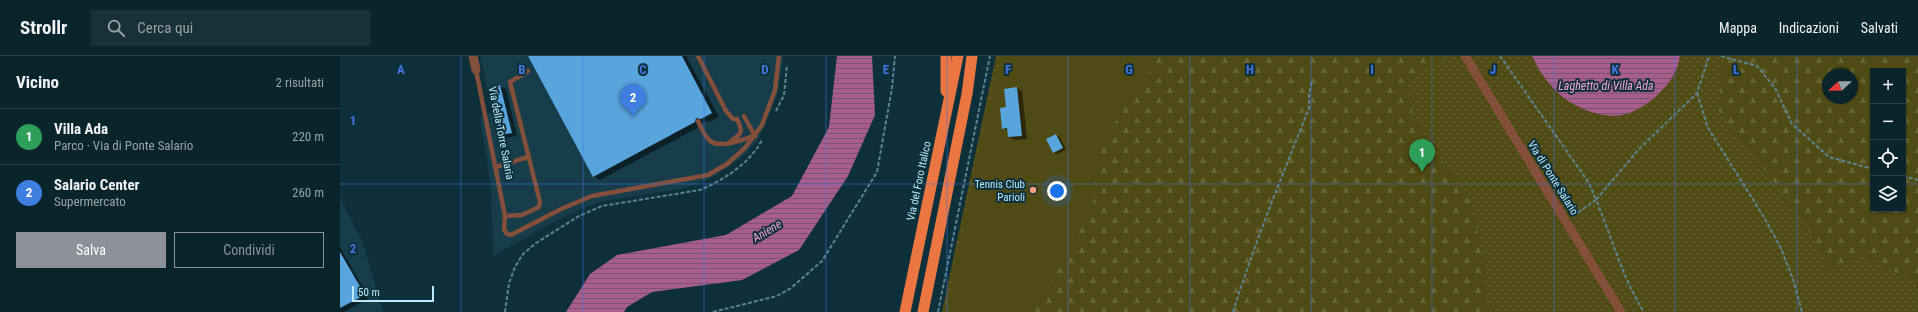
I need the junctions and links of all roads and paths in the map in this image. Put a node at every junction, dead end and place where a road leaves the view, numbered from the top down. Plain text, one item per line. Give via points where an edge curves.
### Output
1 (473, 56) edge
2 (698, 56) edge
3 (779, 56) edge
4 (894, 56) edge
5 (946, 56) edge
6 (958, 56) edge
7 (972, 56) edge
8 (979, 56) edge
9 (990, 56) edge
10 (1465, 56) edge
11 (1500, 56) edge
12 (1709, 56) edge
13 (1721, 56) edge
14 (476, 70) joint
15 (528, 71) dead end
16 (1312, 81) dead end
17 (1697, 93) junction
18 (967, 94) junction
19 (947, 113) junction
20 (744, 116) dead end
21 (698, 121) dead end
22 (755, 136) junction
23 (730, 142) junction
24 (528, 157) junction
25 (496, 166) junction
26 (1870, 168) edge
27 (1906, 177) edge
28 (1918, 180) edge
29 (1596, 200) junction
30 (505, 216) junction
31 (1571, 217) dead end
32 (713, 312) edge
33 (905, 312) edge
34 (923, 312) edge
35 (938, 312) edge
36 (1233, 312) edge
37 (1621, 312) edge
38 (1644, 312) edge
39 (1802, 312) edge

1 - 14 street, Via della Torre Salaria
2 - 23 lane via 726,111 733,119 737,119 742,129
3 - 22 lane via 776,90
4 - 32 path via 892,88 877,172 822,261 791,288 777,296
5 - 19 highway
6 - 19 highway, Via del Foro Italico
7 - 18 highway
8 - 18 highway
9 - 35 path
10 - 37 street, Via di Ponte Salario
11 - 29 path via 1589,183
12 - 17 path
13 - 26 path via 1758,66 1776,88 1792,124 1829,157
14 - 25 lane, Via della Torre Salaria
15 - 24 lane via 510,82
16 - 36 path via 1309,108 1267,211
17 - 29 path via 1638,150
17 - 39 path via 1708,128 1780,246
18 - 34 highway
19 - 33 highway, Via del Foro Italico
20 - 22 lane
21 - 23 lane via 713,144
22 - 23 lane
22 - 30 lane, Via della Torre Salaria via 727,164 708,175 592,196 511,235 504,230
24 - 25 lane
24 - 30 lane via 540,202 539,207 522,215
25 - 30 lane, Via della Torre Salaria
27 - 28 path
29 - 31 path
29 - 38 path via 1620,262

